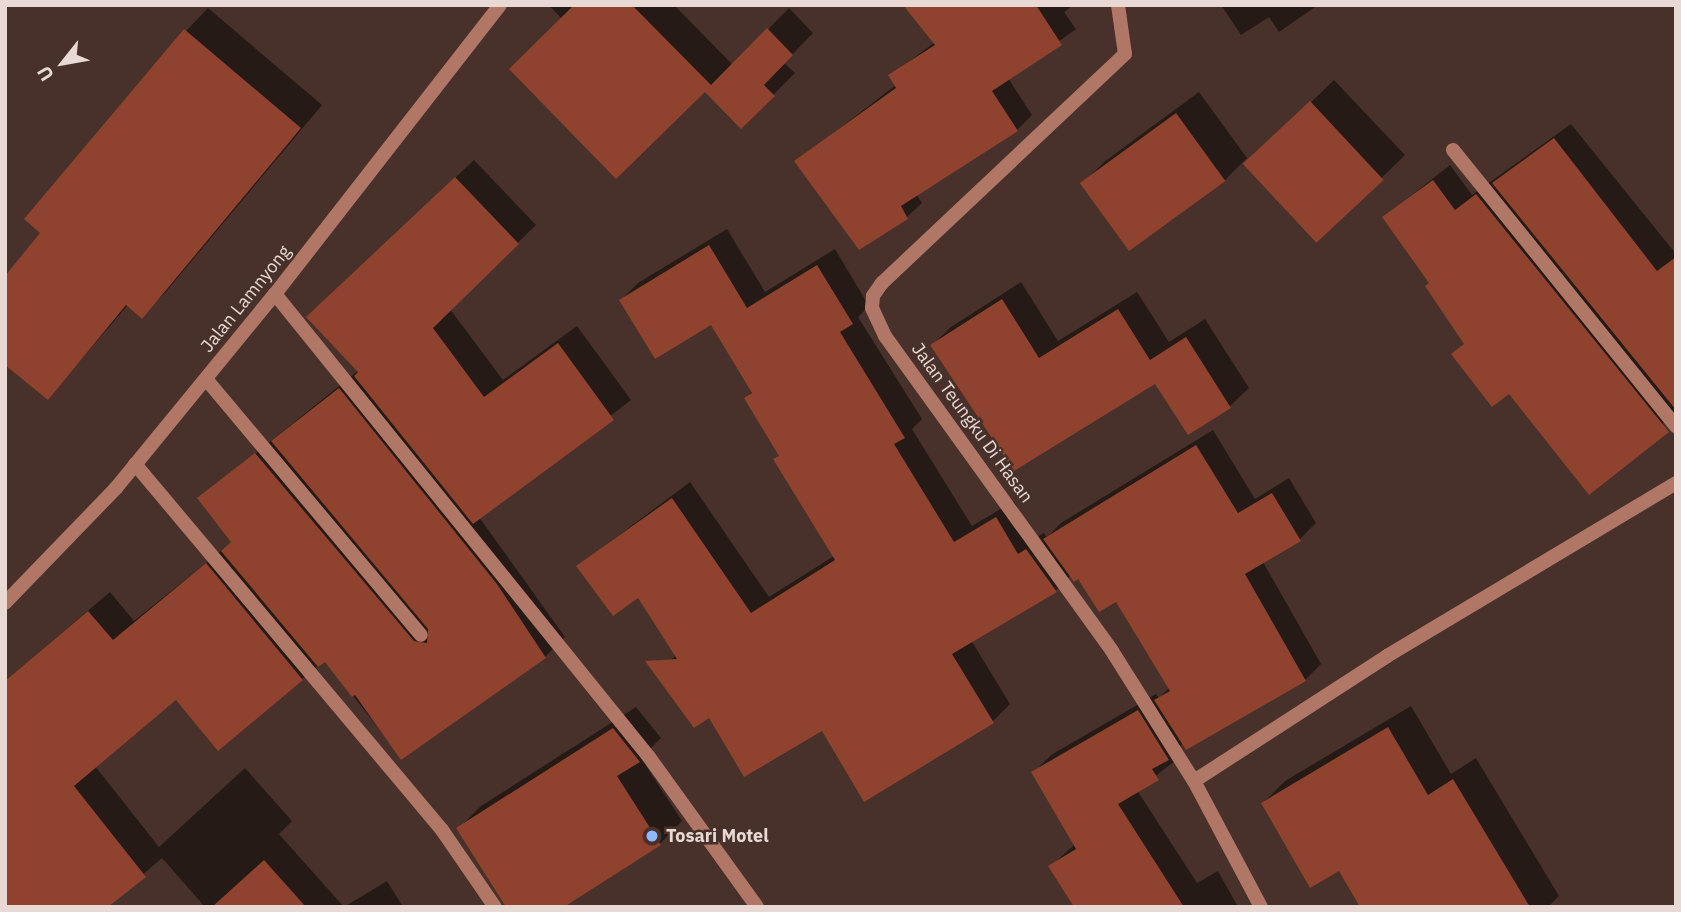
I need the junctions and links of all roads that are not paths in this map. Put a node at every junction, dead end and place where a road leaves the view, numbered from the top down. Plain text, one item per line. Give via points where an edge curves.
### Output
1 (500, 5) edge
2 (1118, 5) edge
3 (1453, 150) dead end
4 (275, 294) junction
5 (206, 379) junction
6 (1676, 426) edge
7 (135, 464) junction
8 (1676, 483) edge
9 (5, 603) edge
10 (421, 635) dead end
11 (1194, 781) junction
12 (495, 907) edge
13 (757, 907) edge
14 (1261, 907) edge

1 - 4 street, Jalan Lamnyong
2 - 11 street, Jalan Teungku Di Hasan via 1125,54 882,283 873,296 872,308 885,336 1112,651
3 - 6 street
4 - 5 street, Jalan Lamnyong
4 - 13 street via 649,757
5 - 7 street, Jalan Lamnyong
5 - 10 street
7 - 9 street, Jalan Lamnyong
7 - 12 street via 442,830
8 - 11 street via 1387,656
11 - 14 street, Jalan Teungku Di Hasan

